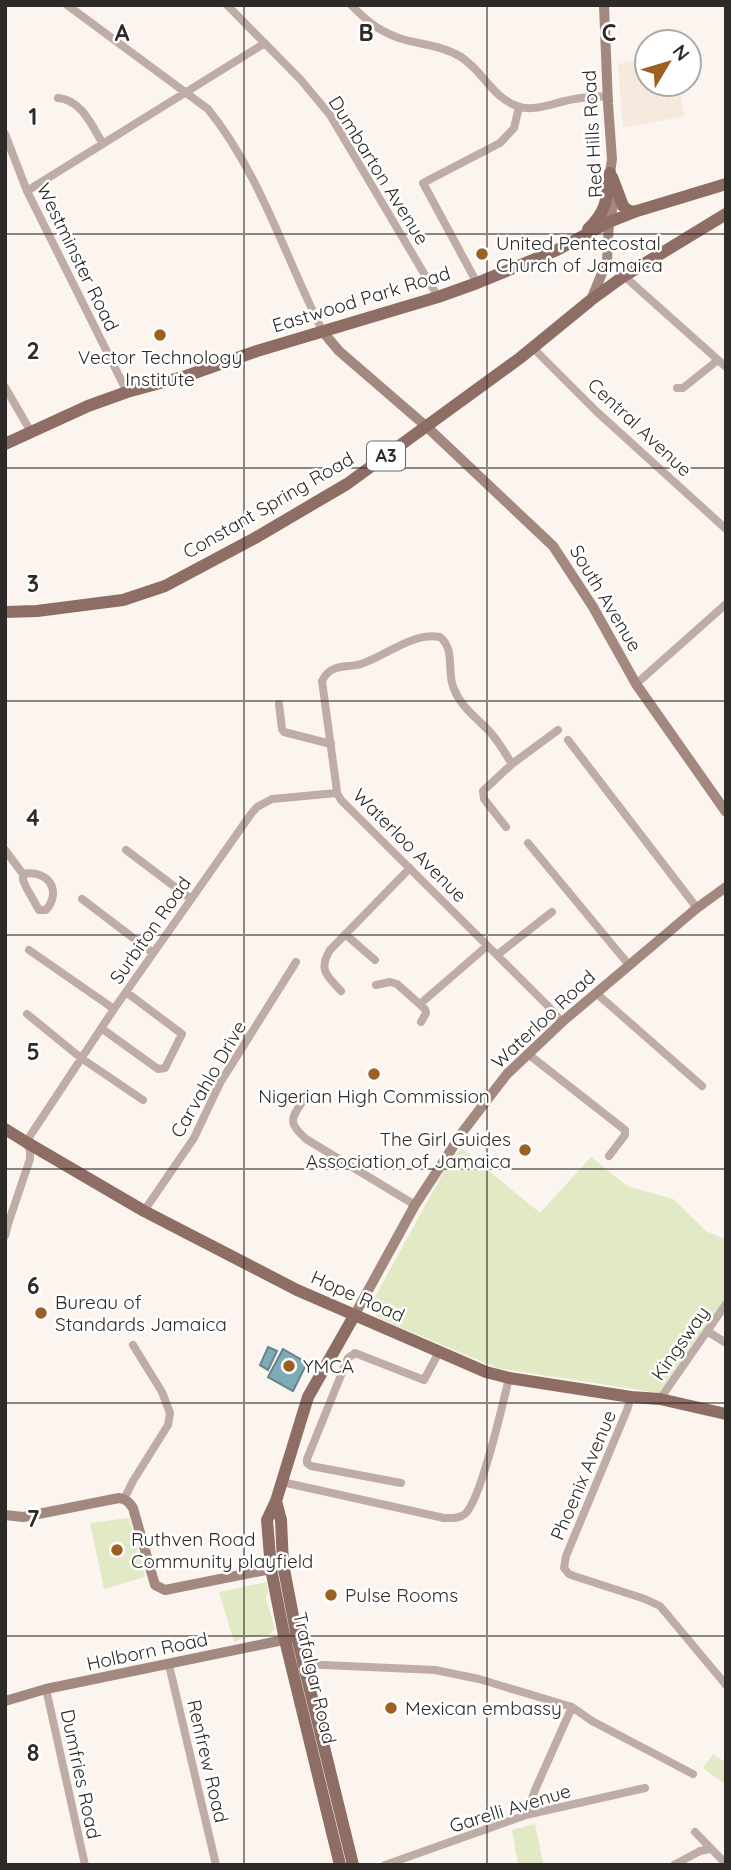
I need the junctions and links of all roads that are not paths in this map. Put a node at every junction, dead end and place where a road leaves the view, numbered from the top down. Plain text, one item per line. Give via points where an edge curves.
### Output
1 (67, 5) edge
2 (227, 5) edge
3 (351, 5) edge
4 (604, 5) edge
5 (265, 43) junction
6 (186, 92) junction
7 (607, 96) junction
8 (58, 98) dead end
9 (519, 107) junction
10 (6, 137) edge
11 (103, 144) junction
12 (610, 173) junction
13 (726, 184) edge
14 (27, 191) junction
15 (637, 211) junction
16 (726, 214) edge
17 (609, 222) junction
18 (562, 247) junction
19 (624, 276) junction
20 (477, 283) junction
21 (438, 297) junction
22 (591, 300) junction
23 (323, 332) junction
24 (533, 348) junction
25 (718, 360) junction
26 (726, 367) edge
27 (5, 387) edge
28 (677, 388) dead end
29 (127, 391) junction
30 (427, 427) junction
31 (31, 432) junction
32 (5, 444) edge
33 (726, 529) edge
34 (726, 604) edge
35 (5, 612) edge
36 (636, 684) junction
37 (279, 704) dead end
38 (558, 730) dead end
39 (568, 740) dead end
40 (331, 744) junction
41 (512, 764) junction
42 (338, 793) junction
43 (726, 812) edge
44 (506, 827) dead end
45 (528, 843) dead end
46 (5, 850) edge
47 (126, 850) dead end
48 (410, 868) junction
49 (23, 873) junction
50 (726, 887) edge
51 (82, 899) dead end
52 (191, 899) junction
53 (697, 908) junction
54 (552, 912) dead end
55 (345, 934) junction
56 (487, 946) junction
57 (29, 950) dead end
58 (153, 953) junction
59 (497, 955) junction
60 (375, 960) dead end
61 (296, 962) dead end
62 (629, 965) junction
63 (376, 985) dead end
64 (341, 991) dead end
65 (126, 992) junction
66 (596, 993) junction
67 (420, 1004) junction
68 (114, 1009) junction
69 (27, 1014) dead end
70 (421, 1022) dead end
71 (562, 1022) junction
72 (102, 1028) junction
73 (528, 1054) junction
74 (81, 1058) junction
75 (702, 1086) dead end
76 (304, 1099) dead end
77 (143, 1100) dead end
78 (5, 1129) edge
79 (26, 1142) junction
80 (609, 1156) dead end
81 (415, 1205) junction
82 (144, 1211) junction
83 (5, 1236) edge
84 (726, 1304) edge
85 (354, 1316) junction
86 (707, 1331) junction
87 (726, 1343) edge
88 (133, 1345) dead end
89 (439, 1352) junction
90 (509, 1378) junction
91 (631, 1396) junction
92 (660, 1399) junction
93 (726, 1415) edge
94 (282, 1482) junction
95 (401, 1483) dead end
96 (124, 1499) junction
97 (276, 1501) junction
98 (5, 1516) edge
99 (271, 1569) junction
100 (291, 1638) junction
101 (297, 1664) junction
102 (169, 1665) junction
103 (726, 1685) edge
104 (46, 1689) junction
105 (5, 1701) edge
106 (572, 1707) junction
107 (693, 1774) dead end
108 (645, 1788) dead end
109 (497, 1813) dead end
110 (526, 1815) junction
111 (498, 1825) junction
112 (695, 1832) dead end
113 (710, 1849) junction
114 (726, 1864) edge
115 (85, 1865) edge
116 (216, 1865) edge
117 (340, 1865) edge
118 (353, 1865) edge
119 (385, 1865) edge
120 (674, 1865) edge

1 - 6 street
2 - 5 street, Dumbarton Avenue
3 - 9 street via 369,24 461,57 497,95
4 - 7 main road, Red Hills Road
5 - 6 street
5 - 21 street, Dumbarton Avenue via 330,115
6 - 11 street
6 - 23 street via 208,109 243,161
7 - 9 street
7 - 12 main road, Red Hills Road
8 - 11 street via 83,112
9 - 20 street via 514,128 500,143 423,183
10 - 14 street, Westminster Road
11 - 14 street
12 - 15 main road via 623,206
12 - 17 main road, Red Hills Road via 614,202
12 - 18 main road via 606,208
13 - 15 main road, Eastwood Park Road
14 - 29 street, Westminster Road
15 - 17 main road, Eastwood Park Road
16 - 19 main road, Constant Spring Road / A3
17 - 18 main road, Eastwood Park Road
17 - 22 main road, Red Hills Road via 607,261
18 - 20 main road, Eastwood Park Road
19 - 22 main road, Constant Spring Road / A3
19 - 25 street
20 - 21 main road, Eastwood Park Road
21 - 23 main road, Eastwood Park Road
22 - 24 main road, Constant Spring Road / A3
23 - 29 main road, Eastwood Park Road
23 - 30 main road, South Avenue
24 - 30 main road, Constant Spring Road / A3
24 - 33 street, Central Avenue
25 - 26 street
25 - 28 street
27 - 31 street
29 - 31 main road, Eastwood Park Road
30 - 35 main road, Constant Spring Road / A3 via 347,484 165,586 123,600
30 - 36 main road, South Avenue via 553,546
31 - 32 main road, Eastwood Park Road
34 - 36 street
36 - 43 main road, South Avenue
37 - 40 street via 284,732
38 - 41 street
39 - 53 street
40 - 41 street, Waterloo Avenue via 325,676 335,668 357,666 432,636 440,637 448,647 450,680 462,704 495,738
40 - 42 street, Waterloo Avenue
41 - 44 street via 483,794
42 - 48 street, Waterloo Avenue
42 - 52 street, Surbiton Road via 272,799 257,807
45 - 62 street
46 - 49 street
47 - 52 street
48 - 55 street
48 - 56 street, Waterloo Avenue
49 - 49 street via 39,910 46,910 55,894 51,885 44,876
50 - 53 main road, Waterloo Road
51 - 58 street
52 - 58 street, Surbiton Road
53 - 62 main road, Waterloo Road
54 - 59 street
55 - 60 street
55 - 64 street via 324,959 326,974
56 - 59 street, Waterloo Avenue
56 - 67 street
57 - 68 street
58 - 65 street, Surbiton Road
59 - 71 street, Waterloo Avenue
61 - 82 street, Carvahlo Drive via 220,1083 194,1138
62 - 66 main road, Waterloo Road
63 - 67 street via 397,985
65 - 68 street, Surbiton Road
65 - 72 street via 182,1034 165,1068 158,1069
66 - 71 main road, Waterloo Road
66 - 75 street
67 - 70 street via 426,1013
68 - 72 street, Surbiton Road
69 - 74 street
71 - 73 main road, Waterloo Road
72 - 74 street, Surbiton Road
73 - 80 street via 625,1130
73 - 81 main road, Waterloo Road via 464,1130
74 - 77 street
74 - 79 street, Surbiton Road
76 - 81 street via 292,1118 295,1130
78 - 79 main road, Hope Road
79 - 82 main road, Hope Road
79 - 83 street via 30,1159
81 - 85 main road, Waterloo Road
82 - 85 main road, Hope Road
84 - 86 street, Kingsway
85 - 89 main road, Hope Road
85 - 94 main road, Trafalgar Road via 308,1397
86 - 87 street
86 - 92 street, Kingsway
88 - 96 street via 170,1413
89 - 90 main road, Hope Road
89 - 95 street via 424,1380 355,1353 348,1358 307,1459 310,1466
90 - 91 main road, Hope Road
90 - 94 street via 484,1470 463,1516 444,1518
91 - 92 main road, Hope Road
91 - 103 street, Phoenix Avenue via 564,1567 574,1577 660,1606
92 - 93 main road, Hope Road
94 - 97 main road, Trafalgar Road
96 - 98 main road via 23,1517
96 - 99 main road via 133,1508 159,1589
97 - 99 main road, Trafalgar Road via 267,1520
97 - 100 main road, Trafalgar Road
99 - 100 main road, Trafalgar Road
100 - 101 main road, Trafalgar Road
100 - 102 main road, Holborn Road
101 - 106 street via 435,1670
101 - 117 main road, Trafalgar Road
101 - 118 main road, Trafalgar Road via 338,1781
102 - 104 main road, Holborn Road
102 - 116 street, Renfrew Road
104 - 105 main road, Holborn Road
104 - 115 street, Dumfries Road
106 - 107 street
106 - 110 street
108 - 110 street, Garelli Avenue
109 - 111 street
110 - 111 street, Garelli Avenue
111 - 119 street, Garelli Avenue
112 - 113 street
113 - 114 street
113 - 120 street

